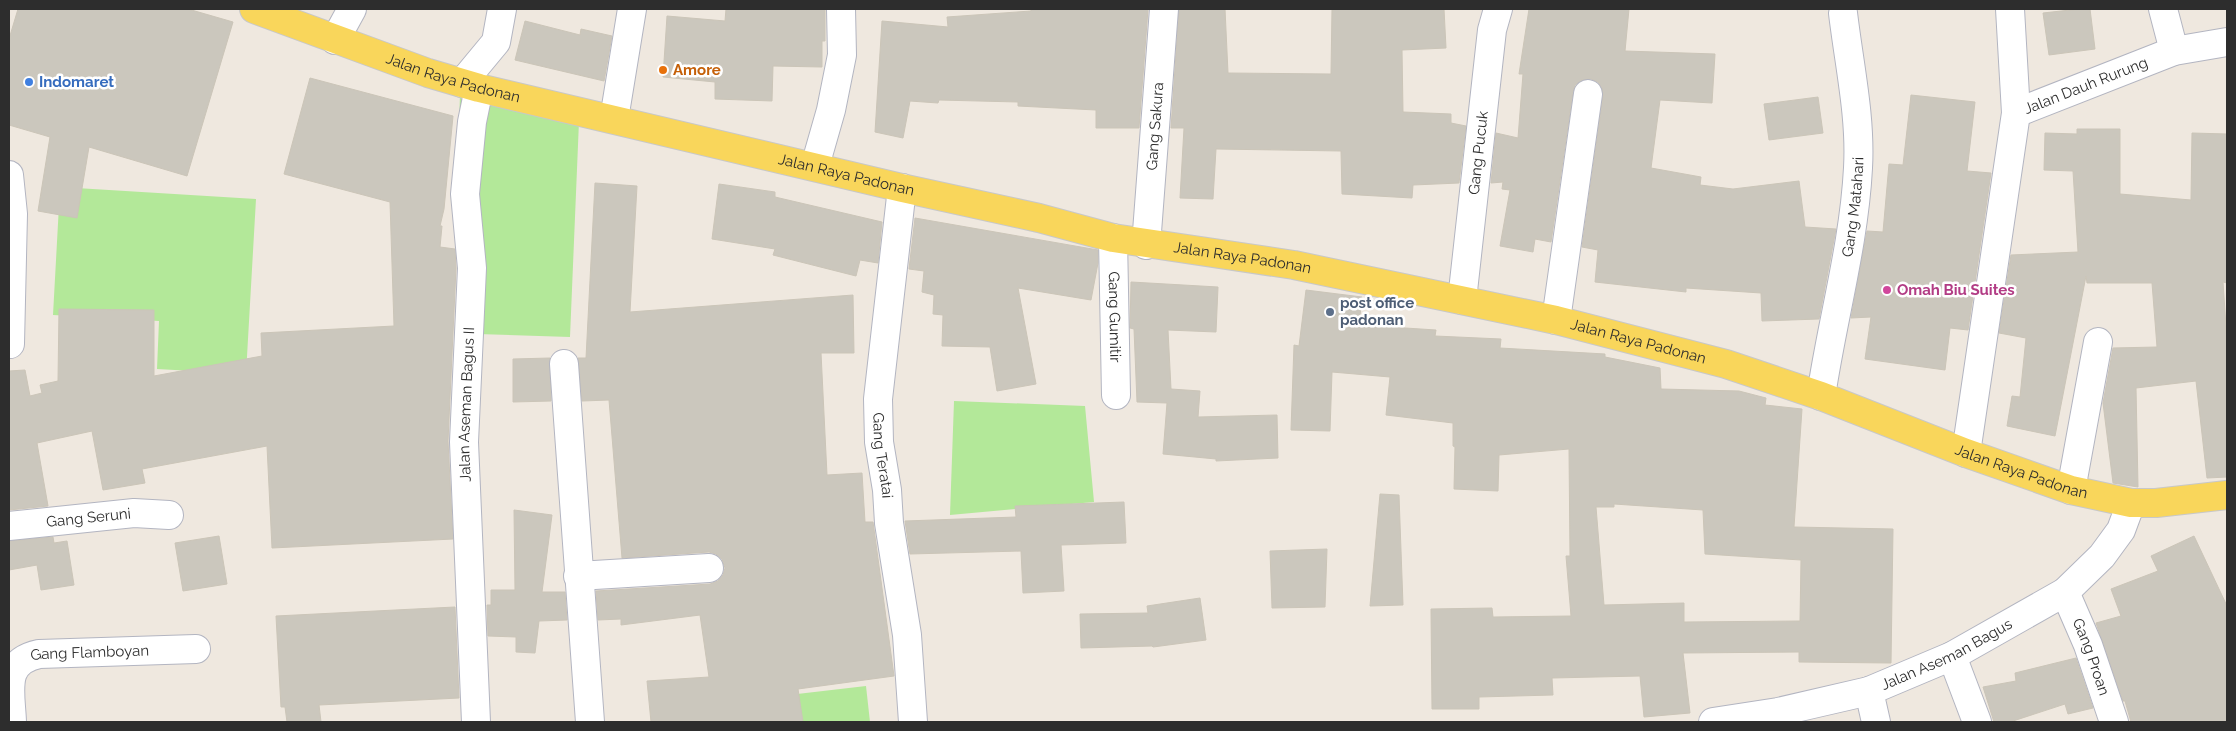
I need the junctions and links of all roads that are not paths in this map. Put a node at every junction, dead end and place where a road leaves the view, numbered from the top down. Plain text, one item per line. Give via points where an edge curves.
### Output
1 (254, 9) edge
2 (352, 9) edge
3 (502, 9) edge
4 (632, 9) edge
5 (841, 9) edge
6 (1164, 9) edge
7 (1498, 9) edge
8 (2010, 9) edge
9 (2163, 9) edge
10 (1843, 13) dead end
11 (335, 40) junction
12 (2227, 42) edge
13 (2174, 51) junction
14 (470, 86) junction
15 (1588, 94) dead end
16 (2016, 113) junction
17 (614, 119) junction
18 (814, 166) junction
19 (9, 175) edge
20 (902, 188) junction
21 (1113, 238) junction
22 (1146, 245) junction
23 (1462, 300) junction
24 (1556, 320) junction
25 (2098, 342) dead end
26 (10, 344) edge
27 (564, 364) dead end
28 (1116, 395) dead end
29 (1820, 396) junction
30 (1966, 453) junction
31 (2071, 490) junction
32 (2227, 495) edge
33 (2131, 503) junction
34 (169, 515) dead end
35 (9, 526) edge
36 (708, 568) dead end
37 (578, 576) junction
38 (2065, 592) junction
39 (196, 649) dead end
40 (1952, 656) junction
41 (1869, 691) junction
42 (1778, 717) edge
43 (12, 722) edge
44 (476, 722) edge
45 (590, 722) edge
46 (913, 722) edge
47 (1713, 722) edge
48 (1876, 722) edge
49 (1977, 722) edge
50 (2114, 722) edge

1 - 11 main road, Jalan Raya Padonan
2 - 11 street
3 - 14 street via 496,42
4 - 17 street
5 - 18 street via 842,55 831,110
6 - 22 street, Gang Sakura
7 - 23 street, Gang Pucuk via 1492,30
8 - 16 street, Jalan Dauh Rurung
9 - 13 street
10 - 29 street, Gang Matahari via 1858,137 1858,169 1850,236
11 - 14 main road, Jalan Raya Padonan
12 - 13 street, Jalan Dauh Rurung
13 - 16 street, Jalan Dauh Rurung
14 - 17 main road, Jalan Raya Padonan
14 - 44 street, Jalan Aseman Bagus II via 472,122 464,194 472,268 464,442
15 - 24 street
16 - 30 street
17 - 18 main road, Jalan Raya Padonan
18 - 20 main road, Jalan Raya Padonan
19 - 26 street via 13,214
20 - 21 main road, Jalan Raya Padonan
20 - 46 street, Gang Teratai via 878,399 879,442 907,635
21 - 22 main road, Jalan Raya Padonan
21 - 28 street, Gang Gumitir
22 - 23 main road, Jalan Raya Padonan via 1294,265
23 - 24 main road, Jalan Raya Padonan
24 - 29 main road, Jalan Raya Padonan via 1726,364
25 - 31 street
27 - 37 street
29 - 30 main road, Jalan Raya Padonan
30 - 31 main road, Jalan Raya Padonan
31 - 33 main road, Jalan Raya Padonan
32 - 33 main road, Jalan Raya Padonan
33 - 38 street, Jalan Aseman Bagus via 2122,530 2102,556
34 - 35 street, Gang Seruni via 134,513
36 - 37 street
37 - 45 street
38 - 40 street, Jalan Aseman Bagus
38 - 50 street, Gang Proan via 2088,645
39 - 43 street, Gang Flamboyan via 25,657 12,674
40 - 41 street, Jalan Aseman Bagus
40 - 49 street
41 - 42 street, Jalan Aseman Bagus
41 - 48 street
42 - 47 street, Jalan Aseman Bagus

